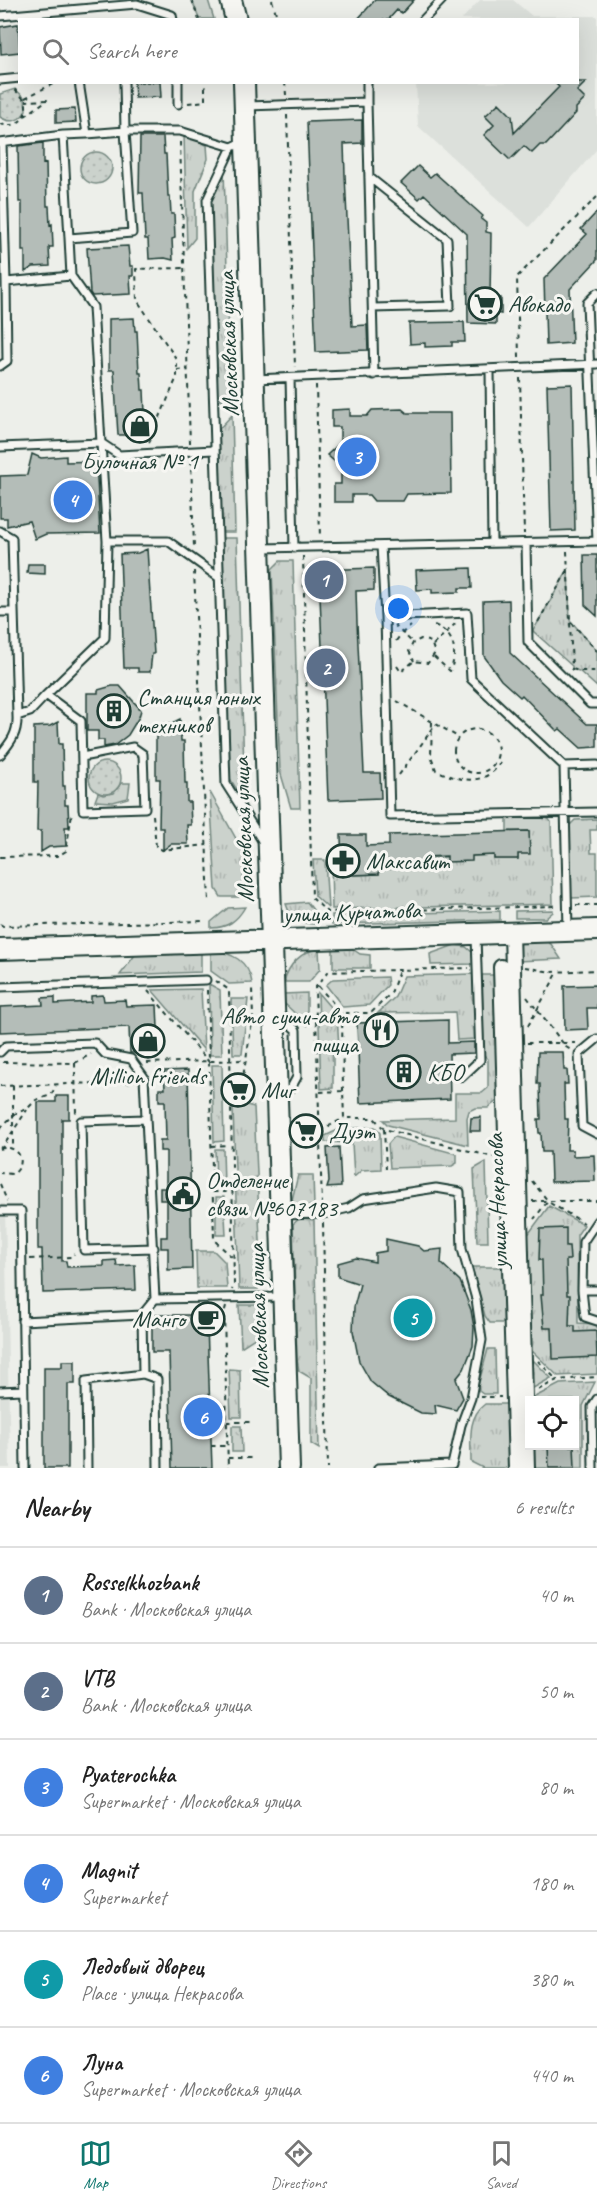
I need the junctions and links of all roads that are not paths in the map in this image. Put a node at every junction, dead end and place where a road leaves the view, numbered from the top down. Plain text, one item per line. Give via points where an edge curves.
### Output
1 (231, 0) edge
2 (442, 0) edge
3 (69, 10) junction
4 (0, 16) edge
5 (70, 18) edge
6 (173, 18) edge
7 (236, 18) edge
8 (425, 18) edge
9 (18, 78) edge
10 (0, 80) edge
11 (80, 84) edge
12 (124, 84) edge
13 (178, 84) edge
14 (244, 84) edge
15 (366, 84) edge
16 (367, 102) junction
17 (178, 104) road end
18 (246, 106) junction
19 (124, 131) junction
20 (87, 134) junction
21 (63, 135) junction
22 (1, 143) edge
23 (240, 144) junction
24 (369, 177) junction
25 (69, 238) junction
26 (71, 276) junction
27 (6, 282) junction
28 (597, 293) edge
29 (373, 309) junction
30 (593, 364) edge
31 (0, 366) edge
32 (490, 370) junction
33 (375, 375) junction
34 (292, 378) junction
35 (255, 379) junction
36 (101, 443) junction
37 (0, 447) edge
38 (214, 450) junction
39 (0, 531) edge
40 (107, 541) junction
41 (597, 541) edge
42 (492, 543) junction
43 (526, 543) junction
44 (381, 546) junction
45 (260, 548) junction
46 (294, 548) junction
47 (218, 578) junction
48 (0, 612) edge
49 (14, 612) junction
50 (385, 617) junction
51 (46, 696) junction
52 (597, 704) edge
53 (17, 716) junction
54 (0, 754) edge
55 (82, 757) junction
56 (597, 765) edge
57 (564, 766) junction
58 (565, 812) junction
59 (597, 812) edge
60 (269, 852) junction
61 (597, 930) edge
62 (568, 931) junction
63 (512, 933) junction
64 (476, 934) junction
65 (272, 940) junction
66 (0, 949) edge
67 (509, 970) junction
68 (206, 980) road end
69 (0, 987) edge
70 (595, 1041) edge
71 (0, 1052) edge
72 (462, 1077) dead end
73 (146, 1119) junction
74 (597, 1134) edge
75 (0, 1211) edge
76 (281, 1215) junction
77 (595, 1224) edge
78 (154, 1248) junction
79 (582, 1290) junction
80 (597, 1290) edge
81 (283, 1297) junction
82 (155, 1299) junction
83 (142, 1315) junction
84 (22, 1321) junction
85 (597, 1321) edge
86 (142, 1374) junction
87 (23, 1390) junction
88 (0, 1391) edge
89 (597, 1399) edge
90 (25, 1468) edge
91 (87, 1468) edge
92 (158, 1468) edge
93 (289, 1468) edge
94 (378, 1468) edge
95 (516, 1468) edge
96 (527, 1468) edge
97 (592, 1468) edge

1 - 7 street
2 - 8 lane
3 - 4 lane
3 - 5 lane
3 - 6 lane via 137,4
9 - 10 lane
11 - 20 lane
12 - 19 lane
13 - 17 lane
14 - 18 street, Московская улица
15 - 16 lane
16 - 18 lane
16 - 24 lane
18 - 23 street, Московская улица
19 - 20 lane
19 - 23 lane via 180,131
19 - 25 lane via 132,233
20 - 21 lane
21 - 22 lane
21 - 25 lane
22 - 27 lane
23 - 35 street, Московская улица
23 - 38 lane via 207,200
24 - 29 lane
24 - 29 lane via 447,239 450,306
25 - 26 lane
26 - 27 lane
26 - 36 lane via 93,307
27 - 31 lane via 7,361
28 - 30 lane via 587,303
29 - 33 lane
30 - 32 lane
30 - 41 lane
32 - 33 lane
32 - 42 lane
33 - 34 lane
34 - 35 lane
34 - 46 lane
35 - 45 street, Московская улица
36 - 37 lane
36 - 38 lane via 120,455
36 - 40 lane
38 - 47 lane
39 - 49 lane via 12,538
40 - 47 lane via 168,542
40 - 51 lane via 105,638
41 - 43 lane
42 - 43 lane
42 - 44 lane
43 - 52 lane via 528,642 590,704
44 - 46 lane
44 - 50 lane
45 - 46 lane
45 - 60 street, Московская улица
47 - 60 lane via 226,784
48 - 49 lane
49 - 53 lane
50 - 57 lane via 466,613 471,679
50 - 58 lane via 390,816
51 - 53 lane via 30,712
51 - 55 lane via 81,721
53 - 54 lane via 17,729
55 - 55 lane via 83,810 145,808 143,754 133,747
56 - 57 lane
57 - 58 lane
58 - 59 lane
58 - 62 lane
60 - 65 street, Московская улица
61 - 62 street, улица Курчатова
62 - 63 street, улица Курчатова
63 - 64 street, улица Курчатова
63 - 67 street, улица Некрасова
64 - 65 street, улица Курчатова
64 - 72 lane via 480,1060
65 - 66 street, улица Курчатова
65 - 76 street, Московская улица
67 - 95 street, улица Некрасова
67 - 96 street, улица Некрасова via 516,1043
68 - 69 lane
70 - 74 lane via 579,1054 582,1126
71 - 73 lane via 6,1046 96,1042 105,1054 131,1059 144,1077
73 - 78 lane
73 - 78 lane via 81,1121 84,1250
75 - 84 lane via 21,1211
76 - 81 street, Московская улица
76 - 94 lane via 322,1214 349,1208 363,1199 436,1188 460,1192 462,1249 482,1340 452,1465
77 - 79 lane via 584,1242
78 - 82 lane
79 - 80 lane
79 - 85 lane via 585,1317
81 - 82 lane
81 - 93 street, Московская улица
82 - 83 lane
83 - 84 lane
83 - 86 lane
84 - 87 lane
86 - 91 lane via 86,1381
86 - 92 lane via 157,1379
87 - 88 lane
87 - 90 lane
89 - 97 lane via 592,1407

